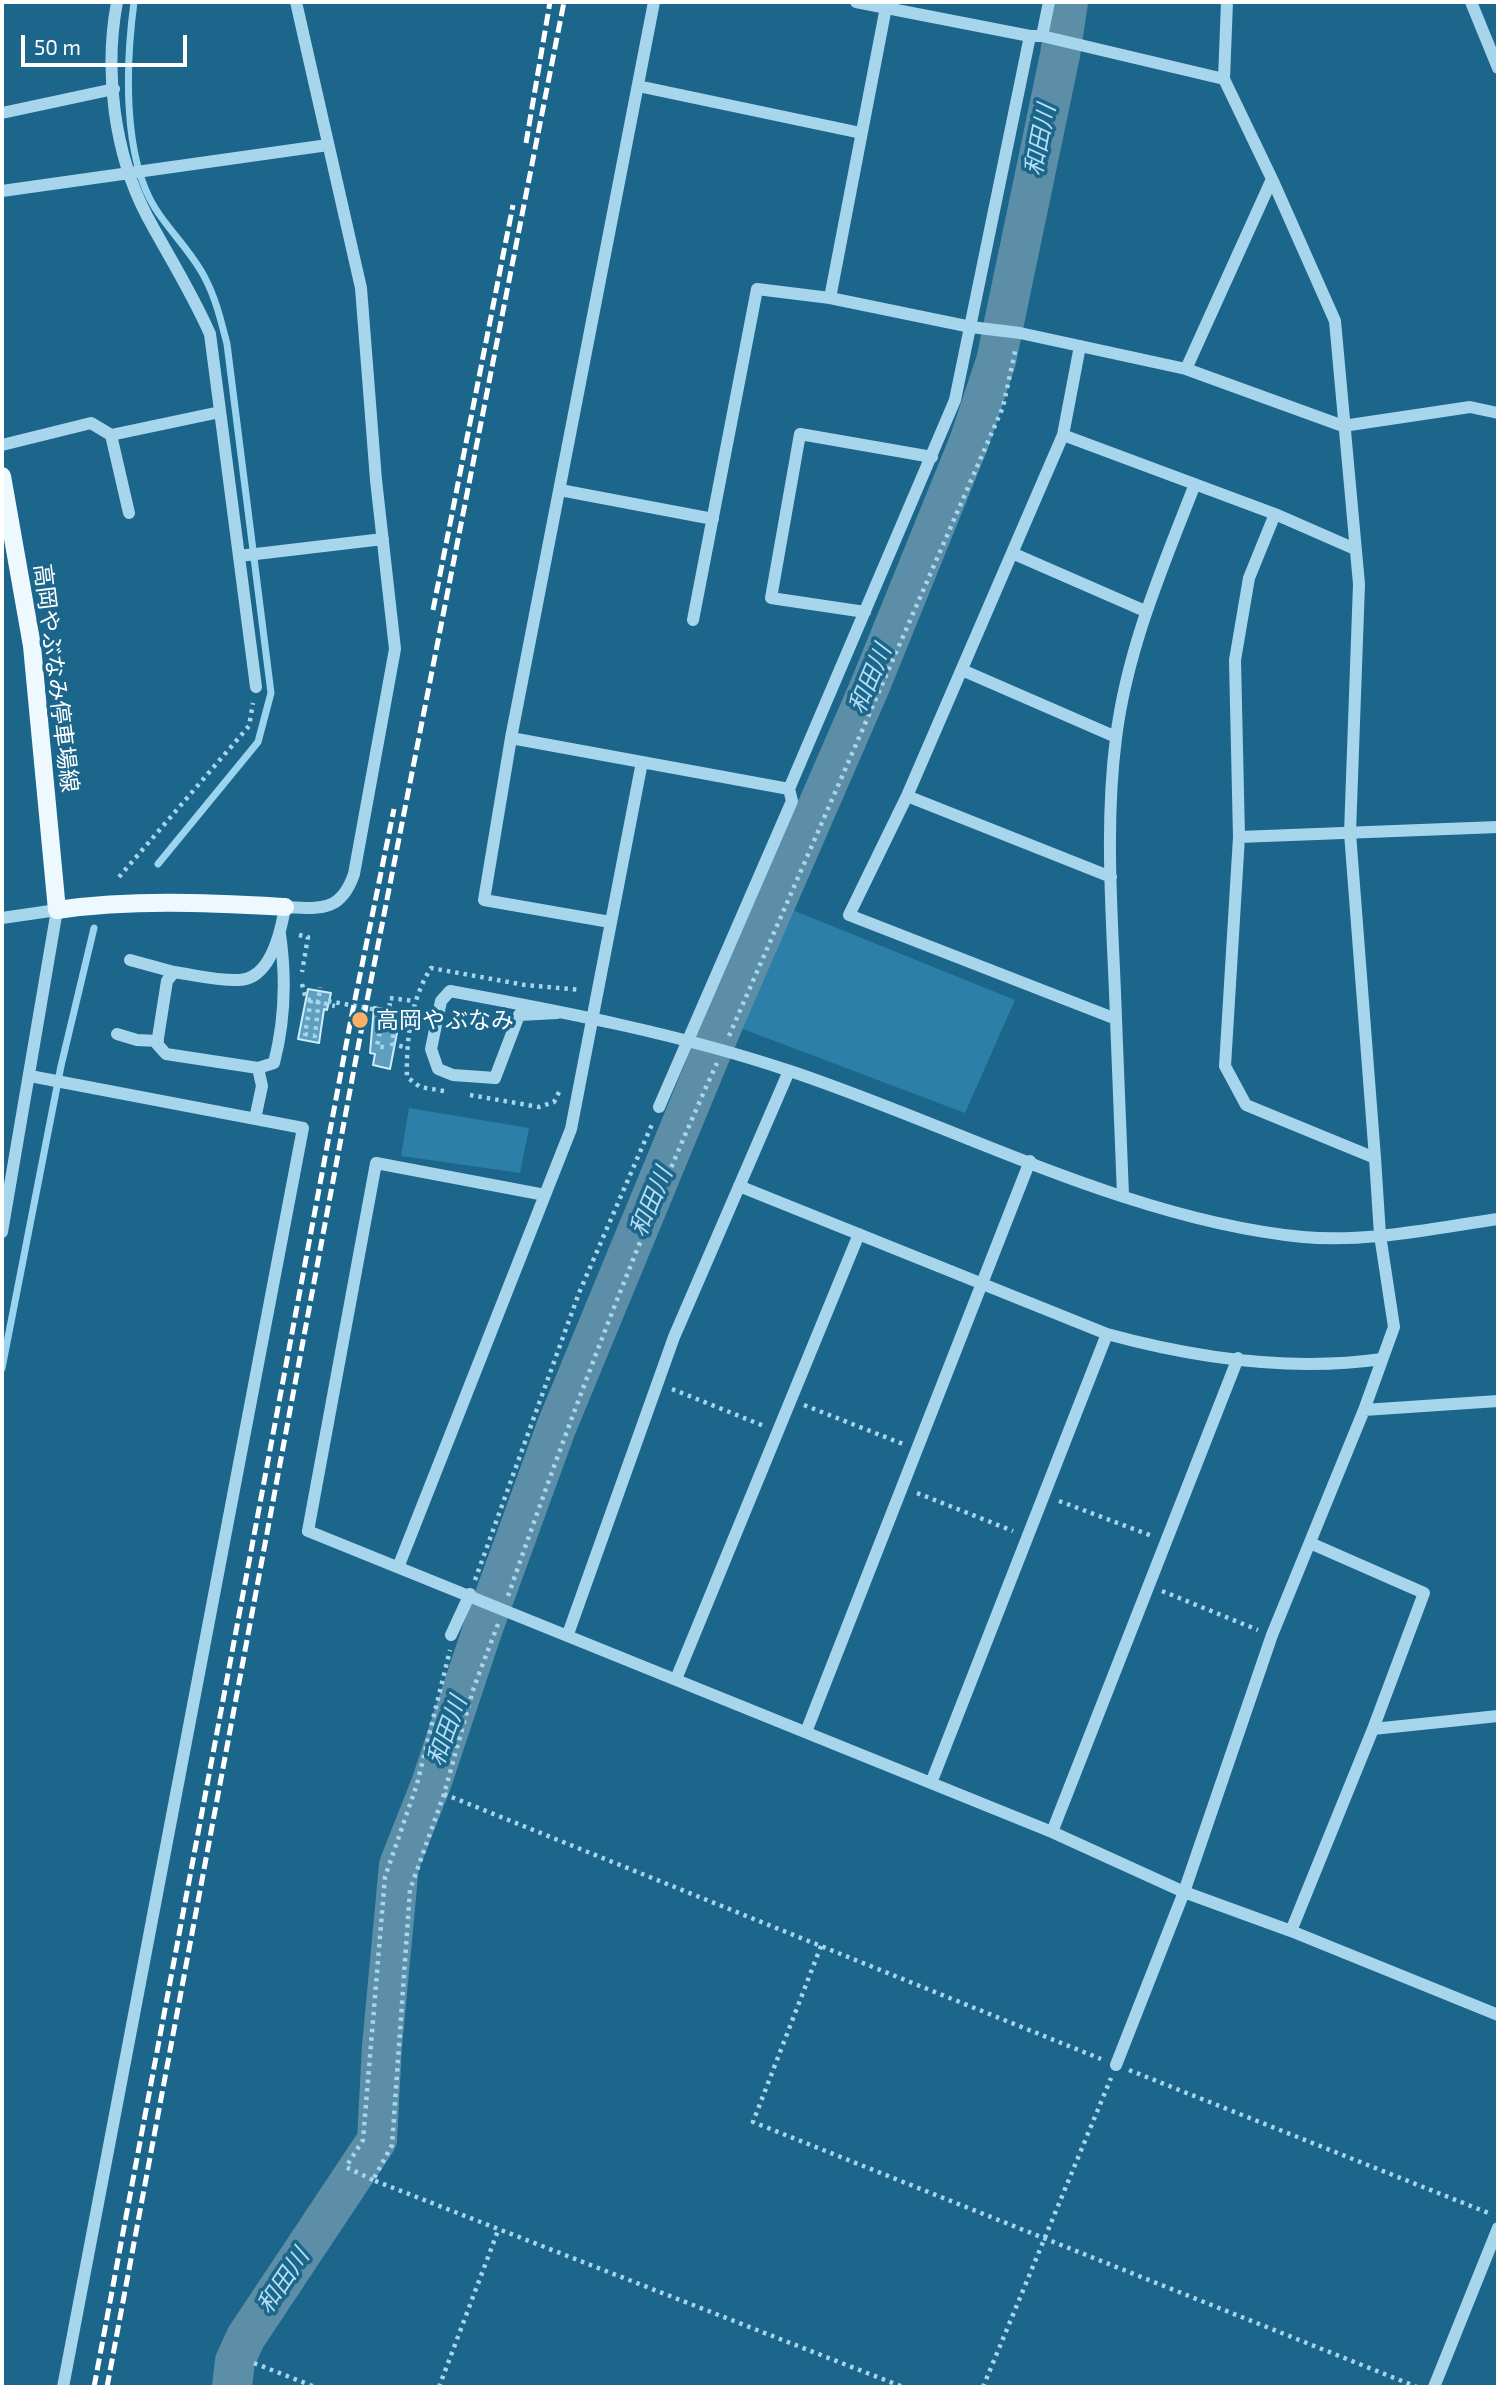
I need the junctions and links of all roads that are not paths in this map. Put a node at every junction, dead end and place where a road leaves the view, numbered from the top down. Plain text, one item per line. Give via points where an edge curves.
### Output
1 (117, 2) edge
2 (296, 2) edge
3 (654, 2) edge
4 (856, 2) edge
5 (1049, 2) edge
6 (1227, 2) edge
7 (1471, 2) edge
8 (887, 5) edge
9 (1038, 36) junction
10 (1498, 67) edge
11 (1224, 79) junction
12 (638, 86) junction
13 (114, 89) junction
14 (2, 113) edge
15 (862, 133) junction
16 (328, 145) junction
17 (128, 172) junction
18 (1272, 179) junction
19 (2, 191) edge
20 (830, 298) junction
21 (971, 327) junction
22 (1080, 346) junction
23 (1186, 369) junction
24 (220, 412) junction
25 (1498, 413) edge
26 (1343, 426) junction
27 (111, 435) junction
28 (1063, 435) junction
29 (2, 445) edge
30 (932, 457) junction
31 (2, 476) edge
32 (1195, 484) junction
33 (561, 490) junction
34 (128, 513) dead end
35 (1275, 514) junction
36 (713, 519) junction
37 (383, 539) junction
38 (1355, 549) junction
39 (1012, 553) junction
40 (239, 556) junction
41 (1145, 611) junction
42 (865, 612) junction
43 (693, 620) dead end
44 (962, 670) junction
45 (256, 687) road end
46 (1116, 737) junction
47 (511, 738) junction
48 (642, 762) junction
49 (789, 789) junction
50 (907, 796) junction
51 (1498, 827) edge
52 (1350, 834) junction
53 (1239, 837) junction
54 (1111, 877) junction
55 (285, 907) junction
56 (57, 910) junction
57 (2, 918) edge
58 (610, 922) junction
59 (280, 934) junction
60 (130, 960) dead end
61 (174, 972) junction
62 (557, 1013) junction
63 (591, 1020) junction
64 (1116, 1020) junction
65 (117, 1034) dead end
66 (158, 1041) junction
67 (688, 1042) junction
68 (258, 1068) junction
69 (789, 1070) junction
70 (30, 1076) junction
71 (659, 1107) road end
72 (255, 1119) junction
73 (1375, 1158) junction
74 (1030, 1161) junction
75 (739, 1186) junction
76 (545, 1195) junction
77 (1122, 1195) junction
78 (1498, 1219) edge
79 (2, 1232) edge
80 (859, 1234) junction
81 (1380, 1236) junction
82 (983, 1284) junction
83 (1107, 1334) junction
84 (1238, 1358) junction
85 (1382, 1359) junction
86 (1498, 1401) edge
87 (1364, 1410) junction
88 (1310, 1543) junction
89 (399, 1565) junction
90 (471, 1595) junction
91 (568, 1634) junction
92 (451, 1635) road end
93 (676, 1679) junction
94 (1498, 1716) edge
95 (1373, 1729) junction
96 (806, 1732) junction
97 (931, 1783) junction
98 (1052, 1832) junction
99 (1184, 1892) junction
100 (1292, 1931) junction
101 (1498, 2015) edge
102 (1116, 2065) road end
103 (1498, 2228) edge
104 (63, 2387) edge
105 (1434, 2387) edge

1 - 13 street via 111,52
2 - 16 street
3 - 12 street
4 - 8 street
5 - 9 street
6 - 11 street
7 - 10 street
8 - 9 street
8 - 15 street
9 - 11 street
9 - 21 street
11 - 18 street
12 - 15 street
12 - 33 street
13 - 14 street
13 - 17 street
15 - 20 street
16 - 17 street
16 - 37 street via 361,288
17 - 19 street
17 - 24 street via 210,334
18 - 23 street
18 - 26 street via 1335,321
20 - 21 street
20 - 36 street via 757,289
21 - 22 street
21 - 30 street via 955,400
22 - 23 street
22 - 28 street
23 - 26 street
24 - 27 street
24 - 40 street
25 - 26 street via 1470,407
26 - 38 street
27 - 29 street via 91,423
27 - 34 street
28 - 32 street
28 - 39 street
30 - 42 street
30 - 42 street via 800,434 771,598
31 - 56 main road, 高岡やぶなみ停車場線 via 32,646
32 - 35 street
32 - 41 street
33 - 36 street
33 - 47 street
35 - 38 street
35 - 53 street via 1249,578 1235,660
36 - 43 street
37 - 40 street
37 - 55 street via 395,649 354,874 348,892 335,904 316,909
38 - 52 street via 1359,584
39 - 41 street
39 - 44 street
40 - 45 street
41 - 46 street
42 - 49 street
44 - 46 street
44 - 50 street
46 - 54 street
47 - 48 street
47 - 58 street via 484,900
48 - 49 street
48 - 58 street
49 - 67 street via 792,801
50 - 54 street
50 - 64 street via 849,915
51 - 52 street
52 - 53 street
52 - 73 street
53 - 73 street via 1225,1066 1247,1105
54 - 64 street
55 - 56 main road via 180,901
55 - 59 street
56 - 57 street
56 - 70 street
58 - 63 street
59 - 61 street via 259,972 242,981
59 - 68 street via 285,969 282,1030 274,1063
60 - 61 street
61 - 66 street via 167,981
62 - 62 street via 450,991 441,1000 431,1049 438,1069 453,1075 495,1078 513,1044 519,1015
62 - 63 street
63 - 67 street
63 - 76 street via 571,1129
64 - 77 street
65 - 66 street via 137,1041
66 - 68 street via 166,1054
67 - 69 street
67 - 71 street
68 - 72 street via 261,1086
69 - 74 street
69 - 75 street
70 - 72 street
70 - 79 street
72 - 104 street via 303,1128
73 - 81 street
74 - 77 street
74 - 82 street
75 - 80 street
75 - 91 street via 674,1337
76 - 89 street
76 - 89 street via 376,1163 308,1531
77 - 81 street via 1245,1229 1306,1237
78 - 81 street
80 - 82 street
80 - 93 street
81 - 85 street via 1394,1327
82 - 83 street
82 - 96 street
83 - 84 street via 1188,1353
83 - 97 street
84 - 85 street via 1303,1364
84 - 98 street
85 - 87 street
86 - 87 street
87 - 88 street
88 - 95 street via 1424,1593
88 - 99 street via 1272,1635
89 - 90 street
90 - 91 street
90 - 92 street
91 - 93 street
93 - 96 street
94 - 95 street
95 - 100 street
96 - 97 street
97 - 98 street
98 - 99 street
99 - 100 street
99 - 102 street
100 - 101 street
103 - 105 street

